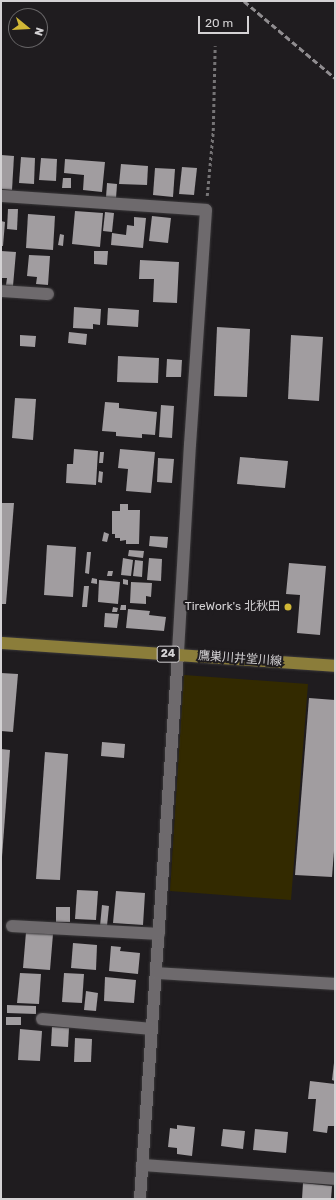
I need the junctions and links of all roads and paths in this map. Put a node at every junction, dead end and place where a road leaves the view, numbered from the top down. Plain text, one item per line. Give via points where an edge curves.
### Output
1 (215, 46) dead end
2 (1, 196) edge
3 (206, 210) junction
4 (1, 291) edge
5 (48, 294) dead end
6 (1, 643) edge
7 (178, 655) junction
8 (335, 666) edge
9 (12, 926) dead end
10 (159, 934) junction
11 (156, 972) junction
12 (335, 984) edge
13 (42, 1019) dead end
14 (152, 1029) junction
15 (142, 1165) junction
16 (335, 1179) edge
17 (140, 1199) edge

1 - 3 path via 213,131
2 - 3 street
3 - 7 street
4 - 5 street
6 - 7 main road, 鷹巣川井堂川線 / 24
7 - 8 main road, 鷹巣川井堂川線 / 24
7 - 10 street
9 - 10 street
10 - 11 street
11 - 12 street
11 - 14 street
13 - 14 street
14 - 15 street
15 - 16 street
15 - 17 street

